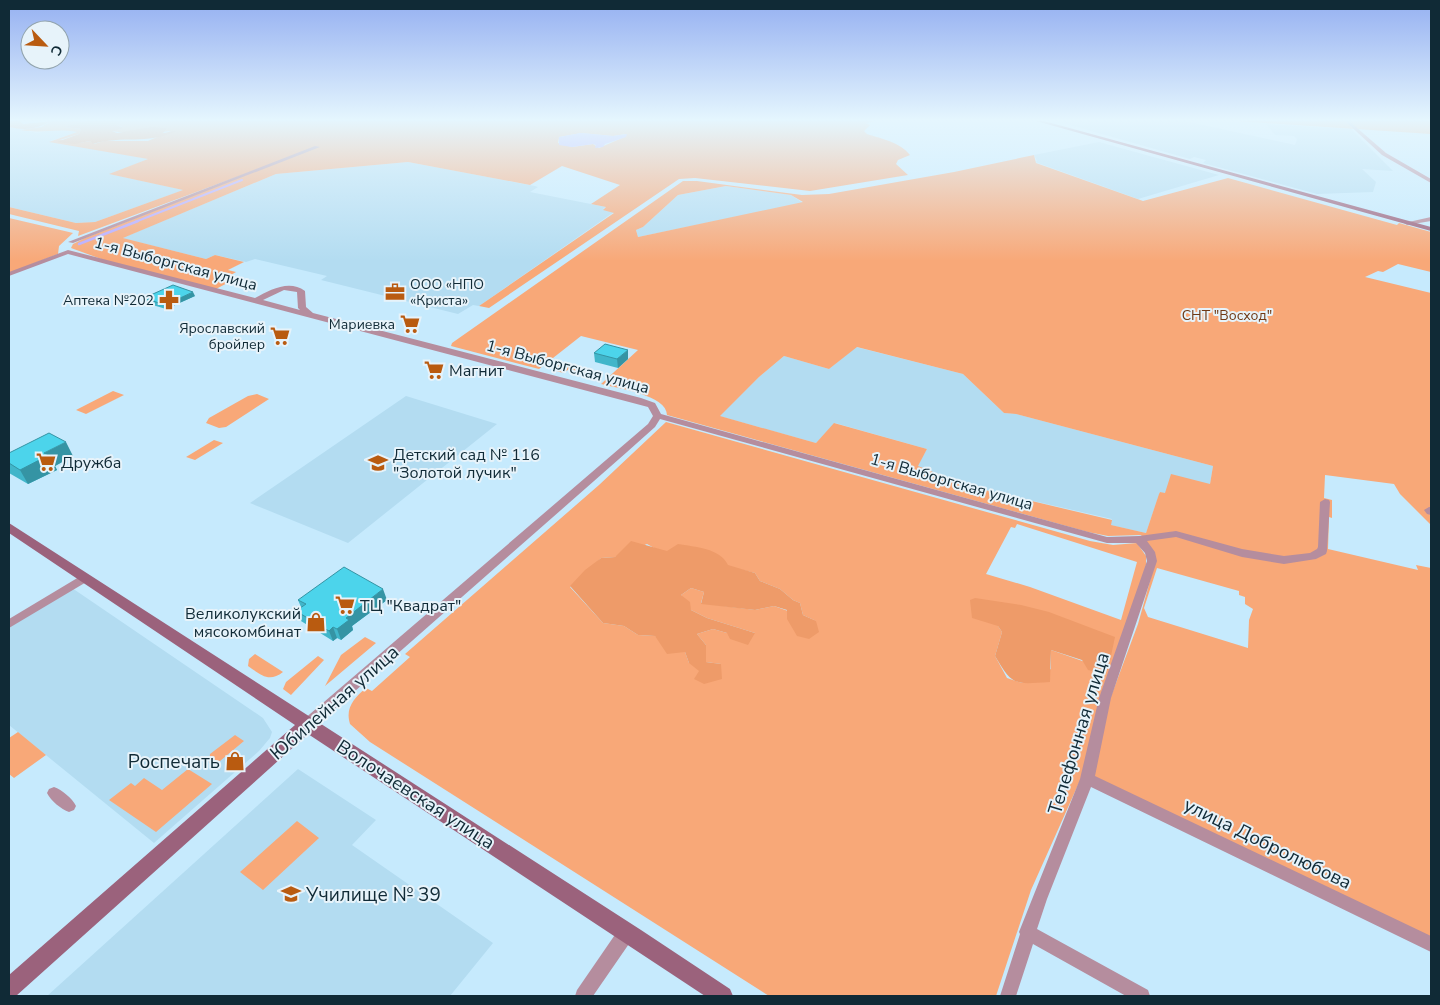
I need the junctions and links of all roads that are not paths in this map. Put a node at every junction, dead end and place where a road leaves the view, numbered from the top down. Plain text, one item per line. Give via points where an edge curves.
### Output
1 (261, 168) edge
2 (1209, 168) edge
3 (1408, 168) edge
4 (1431, 181) edge
5 (1431, 219) edge
6 (1407, 223) junction
7 (1431, 229) edge
8 (77, 232) dead end
9 (71, 242) junction
10 (68, 252) junction
11 (9, 274) edge
12 (256, 301) junction
13 (310, 314) junction
14 (657, 416) junction
15 (1325, 502) dead end
16 (9, 526) edge
17 (1140, 539) junction
18 (84, 578) junction
19 (9, 624) edge
20 (308, 724) junction
21 (1087, 779) junction
22 (54, 793) dead end
23 (69, 806) dead end
24 (627, 932) junction
25 (1027, 932) junction
26 (1431, 944) edge
27 (9, 989) edge
28 (583, 996) edge
29 (723, 996) edge
30 (1008, 996) edge
31 (1142, 996) edge

1 - 9 street
2 - 6 street
3 - 4 street
5 - 6 street
6 - 7 street
8 - 9 street
9 - 10 street via 65,249
10 - 11 street
10 - 12 street, 1-я Выборгская улица
12 - 13 street, 1-я Выборгская улица
12 - 13 street via 280,290 296,288 302,291 302,308
13 - 14 street, 1-я Выборгская улица via 638,400 654,408
14 - 17 street, 1-я Выборгская улица via 1093,537 1115,541
14 - 20 street, Юбилейная улица via 652,426
15 - 17 street, 1-я Выборгская улица via 1323,547 1312,556 1284,560 1266,558 1176,534
16 - 18 street, Волочаевская улица
17 - 21 street, Телефонная улица via 1150,552 1152,561 1105,698
18 - 19 street
18 - 20 street, Волочаевская улица
20 - 24 street, Волочаевская улица
20 - 27 street, Юбилейная улица
21 - 25 street, Телефонная улица
21 - 26 street, улица Добролюбова
22 - 23 street
24 - 28 street
24 - 29 street, Волочаевская улица
25 - 30 street, Телефонная улица
25 - 31 street

